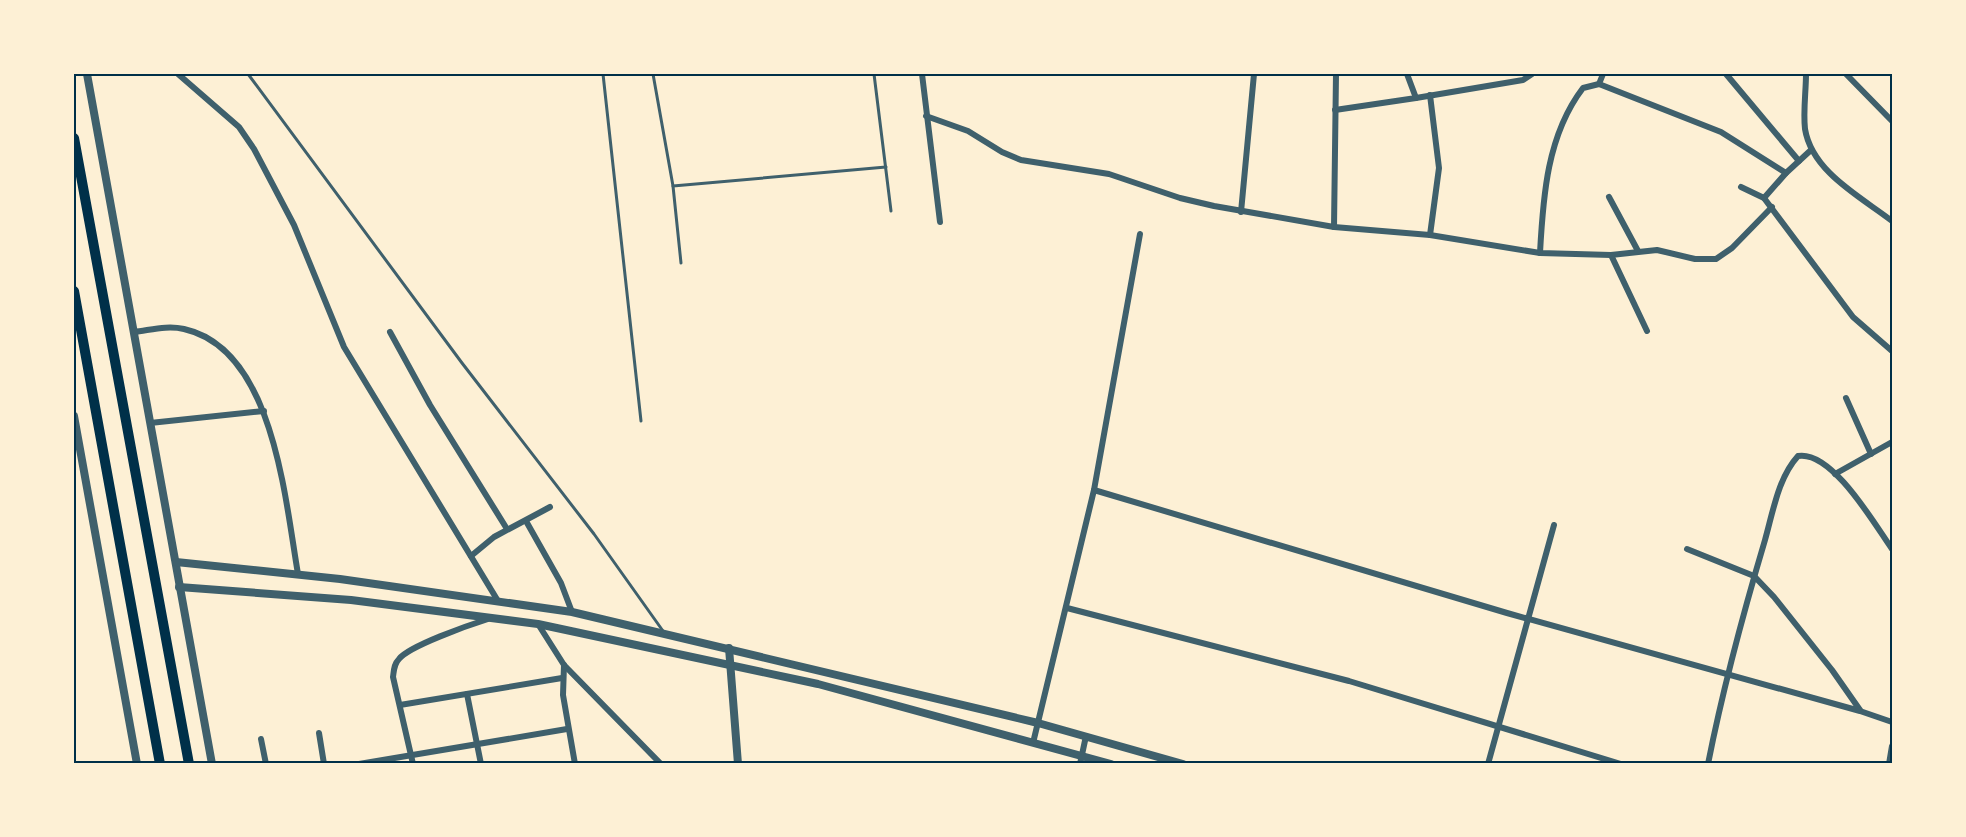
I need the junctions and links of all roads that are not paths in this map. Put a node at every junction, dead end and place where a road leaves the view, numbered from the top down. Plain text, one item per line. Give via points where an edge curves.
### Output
1 (87, 74) edge
2 (178, 74) edge
3 (248, 74) edge
4 (603, 74) edge
5 (653, 74) edge
6 (874, 74) edge
7 (922, 74) edge
8 (1254, 74) edge
9 (1336, 74) edge
10 (1407, 74) edge
11 (1532, 74) edge
12 (1604, 74) edge
13 (1726, 74) edge
14 (1806, 74) edge
15 (1846, 74) edge
16 (1599, 84) junction
17 (1430, 95) junction
18 (1416, 98) junction
19 (1335, 110) junction
20 (926, 116) junction
21 (1893, 121) edge
22 (74, 138) edge
23 (1811, 150) junction
24 (1799, 161) junction
25 (886, 167) junction
26 (1786, 173) junction
27 (673, 186) junction
28 (1741, 187) dead end
29 (1609, 197) dead end
30 (1764, 198) junction
31 (1772, 207) junction
32 (891, 211) dead end
33 (1241, 212) junction
34 (1893, 221) edge
35 (940, 222) dead end
36 (1334, 226) junction
37 (1140, 234) dead end
38 (1430, 235) junction
39 (1638, 251) junction
40 (1540, 253) junction
41 (1611, 255) junction
42 (681, 263) dead end
43 (74, 291) edge
44 (1647, 331) dead end
45 (134, 332) junction
46 (390, 332) dead end
47 (1893, 351) edge
48 (1846, 398) dead end
49 (264, 411) junction
50 (74, 416) edge
51 (641, 421) dead end
52 (150, 423) junction
53 (1893, 442) edge
54 (1871, 454) junction
55 (1835, 474) junction
56 (1094, 490) junction
57 (550, 507) dead end
58 (526, 521) junction
59 (1554, 525) dead end
60 (507, 530) junction
61 (1687, 549) dead end
62 (1893, 549) edge
63 (471, 556) junction
64 (176, 562) junction
65 (298, 574) junction
66 (1754, 576) junction
67 (179, 587) junction
68 (498, 601) junction
69 (1067, 608) junction
70 (572, 612) junction
71 (492, 617) junction
72 (1528, 618) junction
73 (538, 624) junction
74 (664, 633) junction
75 (729, 648) junction
76 (564, 665) junction
77 (730, 666) junction
78 (1726, 675) junction
79 (562, 678) junction
80 (467, 694) junction
81 (400, 705) junction
82 (1860, 711) junction
83 (1893, 722) edge
84 (1038, 723) junction
85 (1496, 727) junction
86 (567, 729) junction
87 (319, 733) dead end
88 (1086, 736) junction
89 (261, 739) dead end
90 (477, 743) junction
91 (1033, 743) junction
92 (1893, 746) edge
93 (411, 754) junction
94 (1081, 760) edge
95 (137, 764) edge
96 (160, 764) edge
97 (189, 764) edge
98 (212, 764) edge
99 (266, 764) edge
100 (324, 764) edge
101 (359, 764) edge
102 (413, 764) edge
103 (481, 764) edge
104 (574, 764) edge
105 (661, 764) edge
106 (738, 764) edge
107 (1111, 764) edge
108 (1183, 764) edge
109 (1488, 764) edge
110 (1621, 764) edge
111 (1708, 764) edge
112 (1889, 764) edge

1 - 45 street
2 - 63 street via 231,119 254,149 294,225 344,347
3 - 74 lane
4 - 51 lane
5 - 27 lane
6 - 25 lane
7 - 20 street
8 - 33 street
9 - 19 street
10 - 18 street
11 - 17 street via 1523,80
12 - 16 street
13 - 24 street
14 - 23 street via 1805,128
15 - 21 street
16 - 26 street via 1721,132
16 - 40 street via 1582,88 1555,140 1543,202
17 - 18 street
17 - 38 street via 1439,168
18 - 19 street
19 - 36 street
20 - 33 street via 968,131 1021,160 1108,174 1180,198
20 - 35 street
22 - 97 highway
23 - 24 street
23 - 34 street via 1833,176
24 - 26 street
25 - 27 lane
25 - 32 lane
26 - 30 street
27 - 42 lane
28 - 30 street
29 - 39 street
30 - 31 street
31 - 39 street via 1716,259
31 - 47 street via 1853,317
33 - 36 street
36 - 38 street
37 - 56 street
38 - 40 street
39 - 41 street
40 - 41 street
41 - 44 street
43 - 96 highway
45 - 49 street via 166,327 200,334 224,349 251,385
45 - 52 street
46 - 60 street
48 - 54 street
49 - 52 street
49 - 65 street via 284,491
50 - 95 street
52 - 64 street
53 - 54 street
54 - 55 street
55 - 62 street
55 - 66 street via 1807,454 1792,462
56 - 69 street
56 - 72 street
57 - 58 street
58 - 60 street
58 - 70 street via 561,582
59 - 72 street
60 - 63 street
61 - 66 street
63 - 68 street
64 - 65 street
64 - 67 street
65 - 68 street
66 - 78 street
66 - 82 street
67 - 71 street via 351,600
67 - 98 street
68 - 70 street
69 - 84 street
69 - 85 street via 1349,681
70 - 74 street
71 - 73 street
71 - 81 street via 399,658 393,677
72 - 78 street
72 - 85 street
73 - 76 street
73 - 77 street
74 - 75 street
75 - 77 street
75 - 84 street
76 - 79 street
76 - 105 street
77 - 91 street via 818,684
77 - 106 street
78 - 82 street
78 - 111 street
79 - 80 street
79 - 86 street
80 - 81 street
80 - 90 street
81 - 93 street
82 - 83 street
84 - 88 street
84 - 91 street
85 - 109 street
85 - 110 street
86 - 90 street
86 - 104 street
87 - 100 street
88 - 94 street
88 - 108 street
89 - 99 street
90 - 93 street
90 - 103 street
91 - 94 street
92 - 112 street
93 - 101 street
93 - 102 street
94 - 107 street

